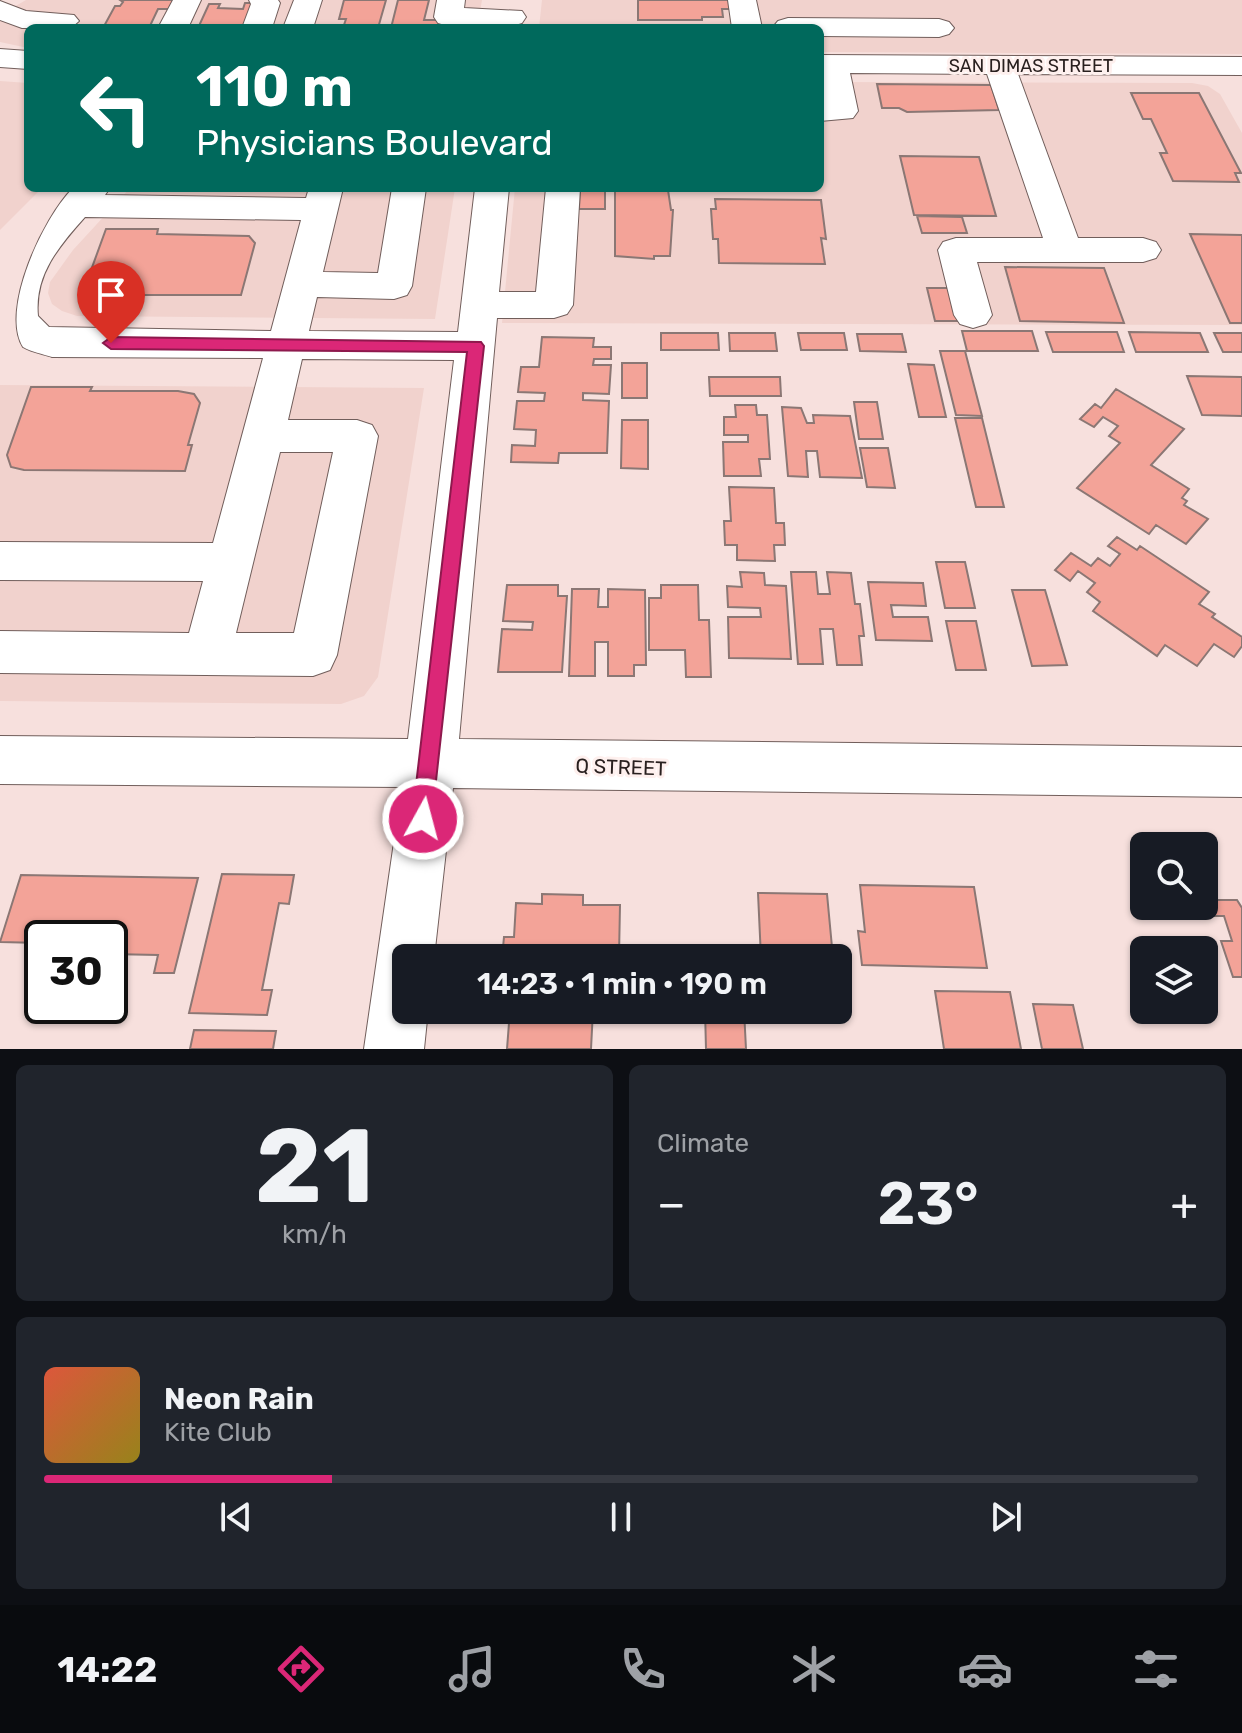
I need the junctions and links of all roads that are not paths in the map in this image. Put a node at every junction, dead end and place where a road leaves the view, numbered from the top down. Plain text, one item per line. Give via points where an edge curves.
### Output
1 (187, 0) edge
2 (263, 0) edge
3 (308, 0) edge
4 (451, 0) edge
5 (742, 0) edge
6 (0, 10) edge
7 (512, 15) edge
8 (68, 16) edge
9 (175, 24) edge
10 (258, 24) edge
11 (299, 24) edge
12 (746, 24) edge
13 (824, 27) edge
14 (939, 28) dead end
15 (0, 58) edge
16 (24, 60) edge
17 (827, 64) edge
18 (999, 65) junction
19 (1239, 71) edge
20 (824, 111) edge
21 (408, 192) edge
22 (492, 192) edge
23 (563, 192) edge
24 (84, 197) edge
25 (322, 199) edge
26 (1065, 250) junction
27 (1143, 250) dead end
28 (302, 284) junction
29 (973, 315) dead end
30 (478, 325) junction
31 (287, 344) junction
32 (263, 436) junction
33 (0, 561) edge
34 (229, 562) junction
35 (0, 652) edge
36 (207, 654) junction
37 (0, 760) edge
38 (431, 761) junction
39 (1242, 772) edge
40 (394, 1049) edge

1 - 9 street
2 - 10 street
3 - 11 street
4 - 7 street via 448,17
5 - 12 street
6 - 8 street via 22,19
13 - 14 street
15 - 16 street
17 - 18 street, SAN DIMAS STREET
17 - 20 street via 842,111
18 - 19 street, SAN DIMAS STREET
18 - 26 street
21 - 28 street via 394,286
22 - 30 street
23 - 30 street via 554,305
24 - 25 street
24 - 31 street via 18,273 5,313 15,330 52,343
25 - 28 street
26 - 27 street
26 - 29 street via 956,250
28 - 31 street
30 - 31 street
30 - 38 street
31 - 32 street
32 - 34 street
32 - 36 street via 357,436 313,655
33 - 34 street
34 - 36 street
35 - 36 street
37 - 38 street, Q STREET
38 - 39 street, Q STREET
38 - 40 street

